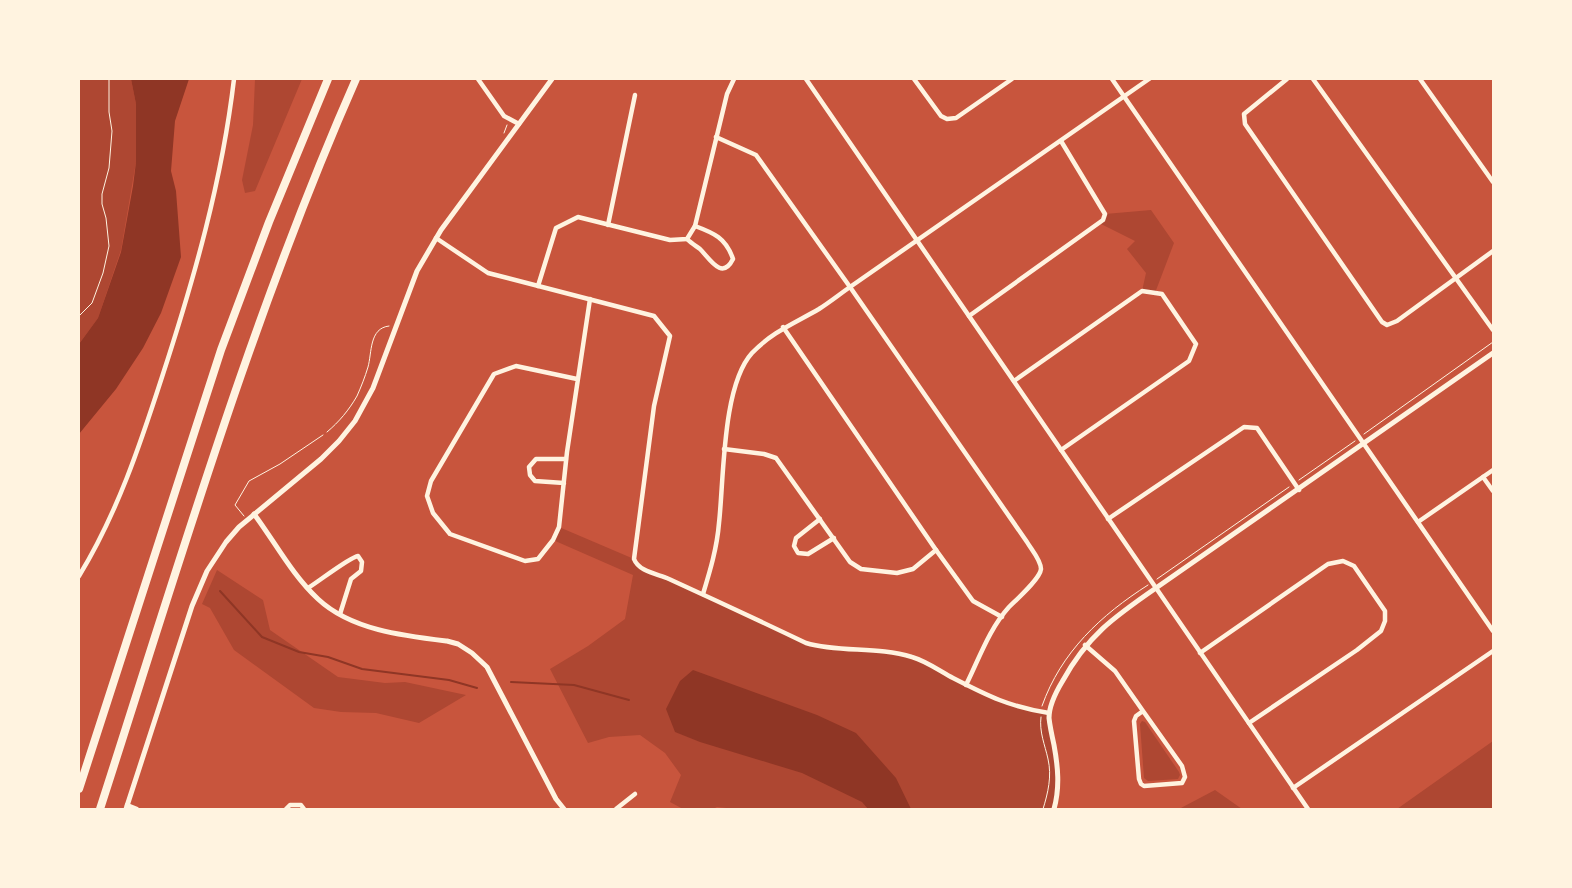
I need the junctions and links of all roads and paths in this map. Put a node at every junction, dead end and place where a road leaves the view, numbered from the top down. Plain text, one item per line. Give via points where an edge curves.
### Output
1 (108, 79) edge
2 (234, 79) edge
3 (328, 79) edge
4 (356, 79) edge
5 (478, 79) edge
6 (552, 79) edge
7 (734, 79) edge
8 (806, 79) edge
9 (914, 79) edge
10 (1012, 79) edge
11 (1112, 79) edge
12 (1149, 79) edge
13 (1287, 79) edge
14 (1313, 79) edge
15 (1420, 79) edge
16 (635, 95) dead end
17 (1124, 96) junction
18 (519, 124) junction
19 (716, 136) junction
20 (1061, 141) junction
21 (1493, 182) edge
22 (608, 225) junction
23 (695, 226) junction
24 (436, 238) junction
25 (687, 239) junction
26 (918, 241) junction
27 (1493, 251) edge
28 (1457, 278) junction
29 (538, 286) junction
30 (850, 287) junction
31 (590, 299) junction
32 (79, 316) edge
33 (969, 316) junction
34 (389, 326) dead end
35 (783, 327) junction
36 (1493, 330) edge
37 (1493, 342) edge
38 (1493, 353) edge
39 (577, 379) junction
40 (1014, 381) junction
41 (1369, 430) dead end
42 (327, 432) dead end
43 (323, 435) dead end
44 (1350, 444) dead end
45 (1364, 444) junction
46 (724, 449) junction
47 (1061, 450) junction
48 (566, 459) junction
49 (1493, 470) edge
50 (1303, 477) dead end
51 (1483, 477) junction
52 (564, 483) junction
53 (1286, 489) dead end
54 (1299, 490) junction
55 (1493, 491) edge
56 (254, 514) junction
57 (244, 516) dead end
58 (820, 519) junction
59 (1108, 519) junction
60 (1418, 522) junction
61 (834, 538) junction
62 (936, 550) junction
63 (79, 576) edge
64 (1161, 576) dead end
65 (308, 588) junction
66 (1156, 588) junction
67 (703, 594) junction
68 (340, 614) junction
69 (1002, 617) junction
70 (1493, 631) edge
71 (1085, 645) junction
72 (1493, 651) edge
73 (1200, 653) junction
74 (966, 685) junction
75 (1142, 711) junction
76 (1050, 714) junction
77 (1040, 720) dead end
78 (1249, 723) junction
79 (1293, 788) junction
80 (79, 789) edge
81 (635, 794) dead end
82 (127, 807) edge
83 (100, 809) edge
84 (137, 809) edge
85 (286, 809) edge
86 (304, 809) edge
87 (564, 809) edge
88 (616, 809) edge
89 (1043, 809) edge
90 (1054, 809) edge
91 (1308, 809) edge

1 - 32 path via 112,131 102,204 109,246 92,303
2 - 63 street via 215,194 183,311 122,492
3 - 80 highway via 221,350
4 - 83 highway via 263,310
5 - 18 street via 504,116
6 - 18 street
7 - 19 street
8 - 26 street
9 - 10 street via 941,116 947,119 956,118
11 - 17 street
12 - 17 street
13 - 28 street via 1244,114 1245,124 1379,319 1384,324 1393,323
14 - 28 street
15 - 21 street
16 - 22 street
17 - 20 street
17 - 45 street
18 - 24 street
19 - 23 street
19 - 30 street via 756,155
20 - 26 street
20 - 33 street via 1105,214 1103,220
22 - 25 street via 670,240
22 - 29 street via 578,217 556,228
23 - 25 street
23 - 25 street via 717,234 730,250 733,259 730,265 716,267
24 - 29 street via 488,273
24 - 56 street via 417,271 373,388 355,421 328,453
26 - 30 street
26 - 33 street
27 - 28 street
28 - 36 street
29 - 31 street
30 - 35 street
30 - 69 street via 1038,560 1041,569 1037,577
31 - 39 street
31 - 67 street via 654,316 670,336 654,406 634,559 640,568
33 - 40 street
34 - 42 path via 380,329 374,340 368,367 354,401
35 - 46 street via 750,355 742,369 731,406
35 - 62 street
37 - 41 path
38 - 45 street
39 - 48 street
39 - 52 street via 516,366 494,374 431,481 427,496 433,513 450,534 525,561 538,559 553,540 559,527
40 - 47 street
40 - 47 street via 1142,291 1162,294 1168,302 1196,344 1188,362
43 - 57 path via 249,481 235,505
44 - 50 path
45 - 54 street
45 - 60 street
46 - 58 street via 776,458
46 - 67 street via 719,524
47 - 59 street
48 - 52 street
48 - 52 street via 536,459 529,467 535,481
49 - 51 street
51 - 55 street
51 - 60 street
53 - 64 path
54 - 59 street via 1257,428 1244,426
54 - 66 street
56 - 65 street
56 - 82 street via 226,542 201,583
58 - 61 street
58 - 61 street via 796,538 796,550 808,554
59 - 66 street
60 - 70 street
61 - 62 street via 850,562 861,569 897,573 913,569
62 - 69 street via 973,601
65 - 68 street
65 - 68 street via 358,556 362,562 361,571 351,579
66 - 71 street via 1106,624
66 - 73 street
67 - 74 street via 806,643 822,648 884,650 913,657
68 - 87 street via 381,631 458,644 480,659
69 - 74 street
71 - 75 street via 1115,672
71 - 76 street via 1060,686
72 - 79 street
73 - 78 street
73 - 78 street via 1328,564 1343,561 1354,566 1385,611 1381,631
74 - 76 street via 1017,707
75 - 75 street via 1134,722 1140,782 1144,786 1182,783 1185,777 1183,769
76 - 90 street via 1059,780
77 - 89 path via 1049,772
78 - 79 street
79 - 91 street
81 - 88 street
82 - 84 street
85 - 86 street via 290,805 301,805

